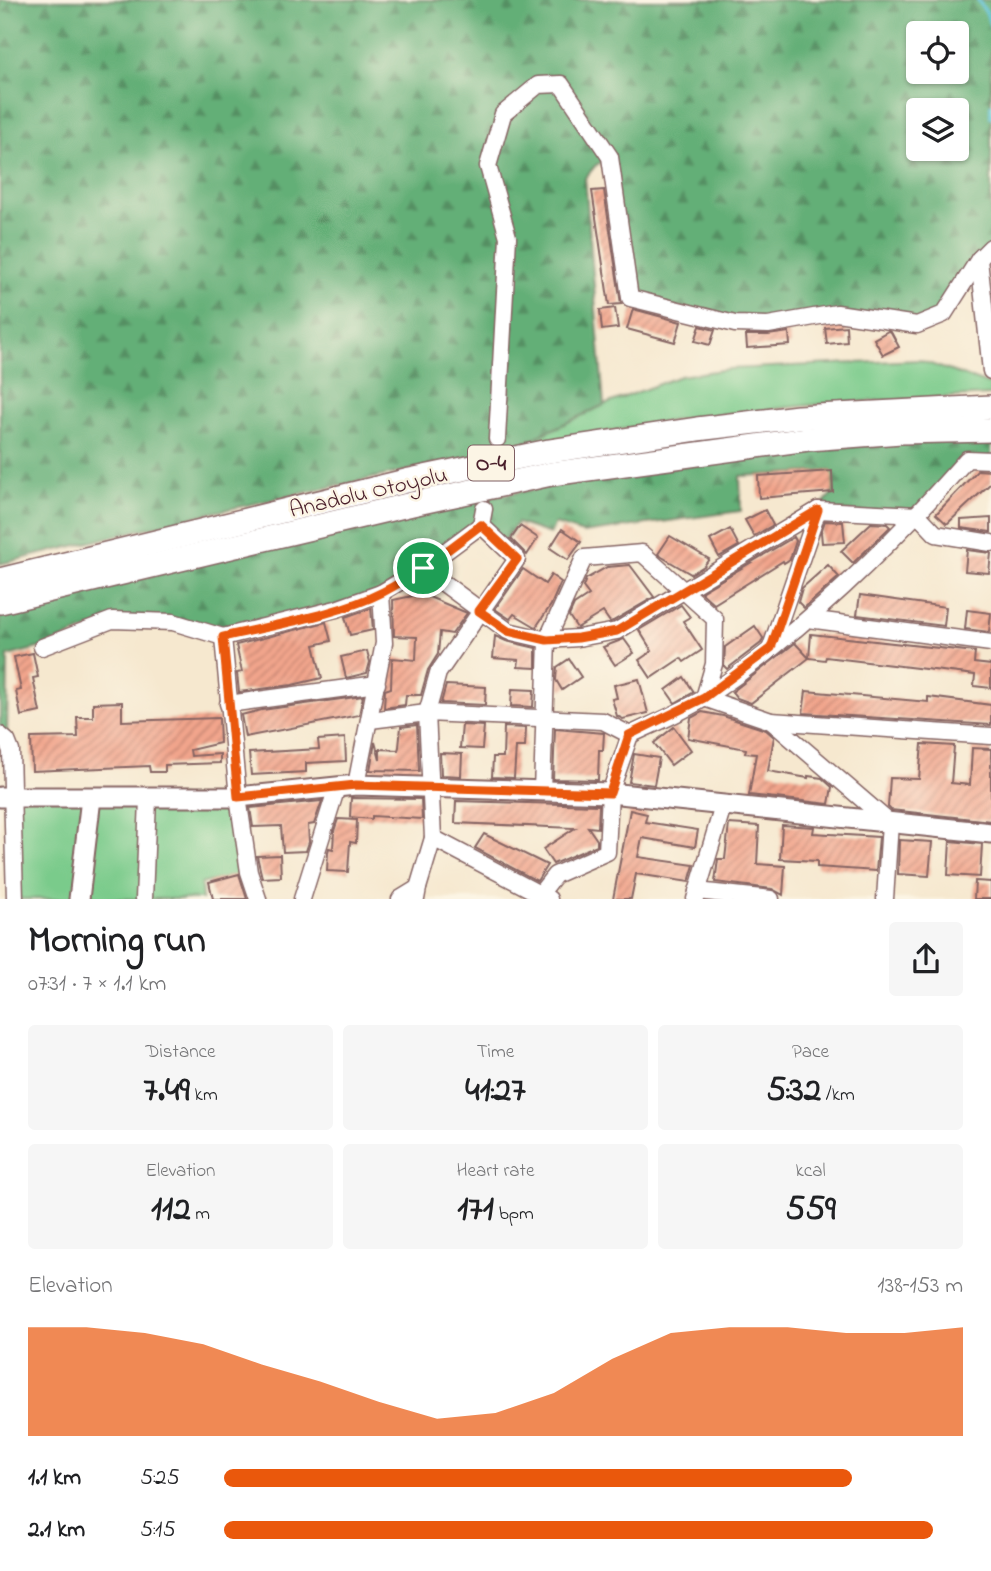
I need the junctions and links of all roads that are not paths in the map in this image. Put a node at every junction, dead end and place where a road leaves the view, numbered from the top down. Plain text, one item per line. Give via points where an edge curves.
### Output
1 (991, 247) edge
2 (979, 259) junction
3 (991, 371) edge
4 (991, 407) edge
5 (991, 430) edge
6 (497, 439) dead end
7 (991, 460) edge
8 (818, 510) junction
9 (918, 515) junction
10 (991, 543) edge
11 (423, 568) junction
12 (0, 580) edge
13 (682, 590) junction
14 (381, 593) junction
15 (0, 602) edge
16 (479, 611) junction
17 (808, 619) junction
18 (223, 637) junction
19 (547, 640) junction
20 (991, 643) edge
21 (42, 647) dead end
22 (771, 648) junction
23 (377, 684) junction
24 (704, 698) junction
25 (228, 704) junction
26 (427, 713) junction
27 (543, 718) junction
28 (370, 720) junction
29 (771, 721) junction
30 (0, 735) edge
31 (629, 735) junction
32 (991, 736) edge
33 (347, 786) junction
34 (432, 787) junction
35 (542, 791) junction
36 (610, 793) junction
37 (6, 797) edge
38 (238, 797) junction
39 (91, 798) junction
40 (148, 799) junction
41 (723, 806) junction
42 (890, 823) junction
43 (991, 833) edge
44 (433, 838) junction
45 (417, 893) edge
46 (696, 895) edge
47 (541, 897) edge
48 (15, 899) edge
49 (79, 899) edge
50 (144, 899) edge
51 (258, 899) edge
52 (302, 899) edge
53 (400, 899) edge
54 (771, 899) edge
55 (885, 899) edge

1 - 2 street
2 - 3 street
2 - 6 street via 944,314 917,325 837,313 768,325 735,324 629,298 610,157 561,84 538,85 503,114 488,166 508,237
4 - 12 highway, Anadolu Otoyolu / O-4 via 798,417 549,451 397,483
5 - 15 highway, Anadolu Otoyolu / O-4 via 808,439 551,474
7 - 9 street via 967,459
8 - 9 street
8 - 13 street
8 - 22 street
9 - 10 street via 936,534
9 - 17 street
11 - 14 street
11 - 16 street
11 - 16 street via 482,517 517,559
13 - 19 street via 617,631
13 - 19 street via 642,553 584,558
13 - 24 street via 715,619 714,664
14 - 18 street via 337,609
14 - 23 street via 384,643
16 - 19 street via 508,631
16 - 26 street via 438,673
17 - 20 street
17 - 22 street
18 - 21 street via 173,622 113,620
18 - 25 street
19 - 27 street
22 - 24 street
23 - 25 street
23 - 28 street
24 - 29 street
24 - 31 street
25 - 38 street
26 - 27 street
26 - 28 street
26 - 34 street
27 - 31 street via 603,721
27 - 35 street
28 - 33 street
29 - 32 street
29 - 42 street
30 - 37 street via 11,751
31 - 36 street
33 - 34 main road
33 - 38 main road
33 - 52 street
34 - 35 main road
34 - 44 street
35 - 36 main road
36 - 41 main road
36 - 47 street via 607,852 555,875
37 - 39 main road
37 - 48 street
38 - 40 main road
38 - 51 street
39 - 40 main road
39 - 49 main road
40 - 50 street
41 - 42 main road
41 - 46 street
42 - 43 main road
42 - 55 street
44 - 45 street
44 - 47 street
45 - 53 street
46 - 54 street

